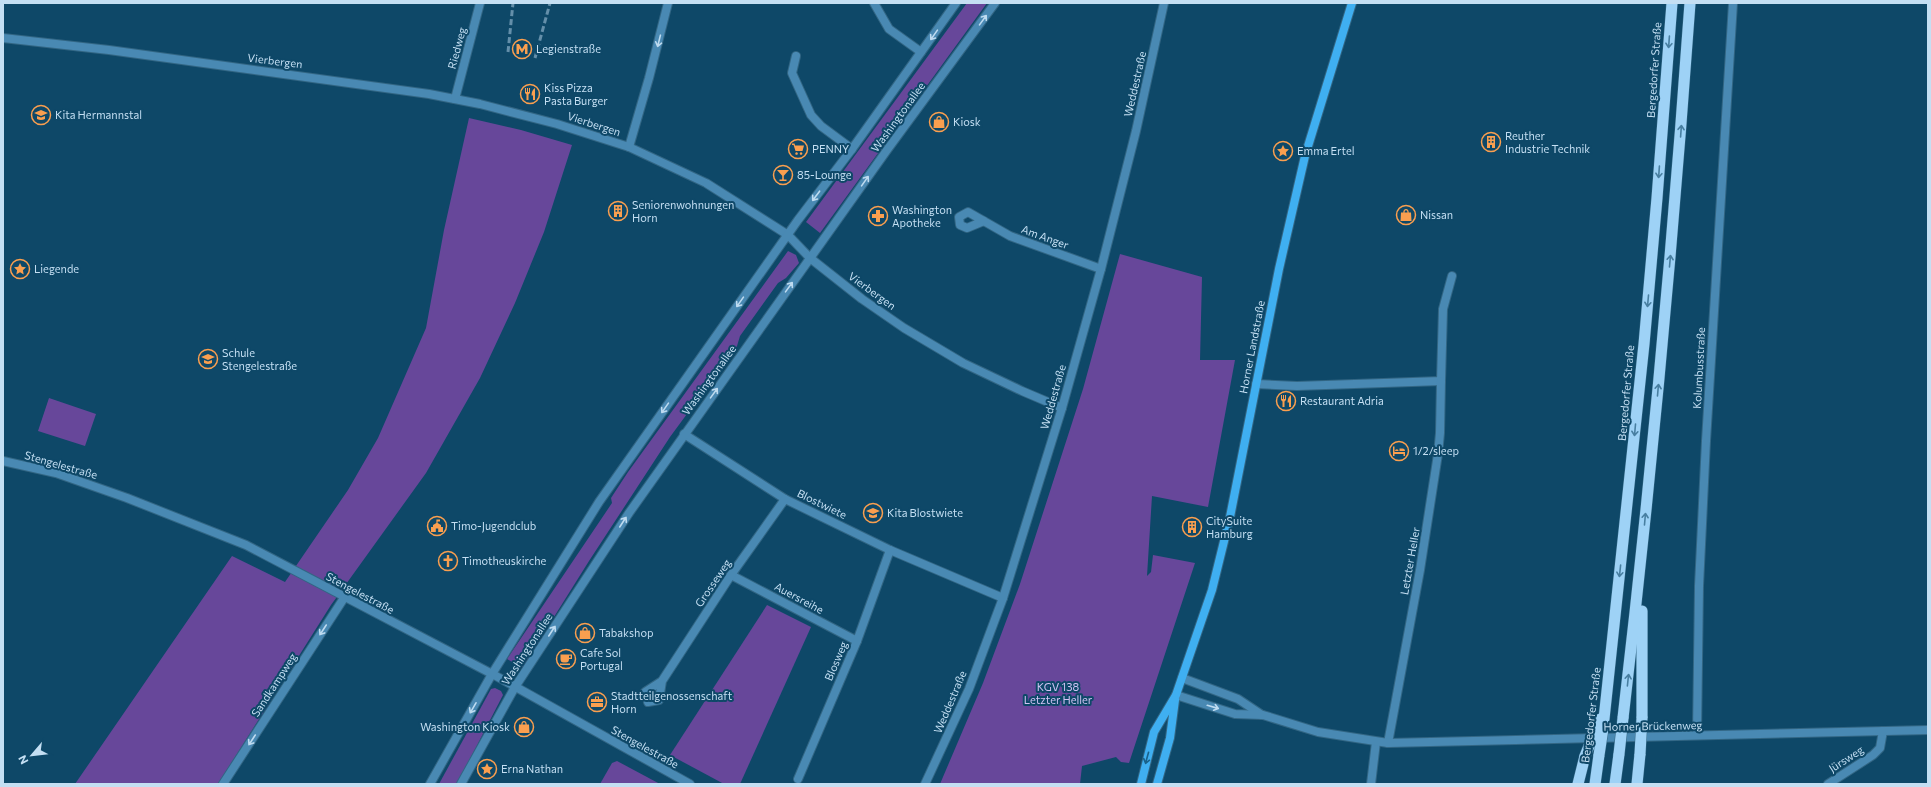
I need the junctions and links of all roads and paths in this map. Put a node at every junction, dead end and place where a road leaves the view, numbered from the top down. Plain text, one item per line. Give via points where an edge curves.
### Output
1 (480, 3) edge
2 (668, 3) edge
3 (874, 3) edge
4 (956, 3) edge
5 (995, 3) edge
6 (1164, 3) edge
7 (1352, 3) edge
8 (1672, 3) edge
9 (1690, 3) edge
10 (1732, 3) edge
11 (3, 38) edge
12 (921, 52) junction
13 (796, 56) dead end
14 (455, 99) junction
15 (629, 147) junction
16 (852, 149) junction
17 (984, 221) dead end
18 (788, 235) junction
19 (810, 258) junction
20 (1101, 269) junction
21 (1452, 276) dead end
22 (1441, 380) junction
23 (1256, 384) junction
24 (1062, 408) junction
25 (684, 434) junction
26 (3, 461) edge
27 (785, 498) junction
28 (890, 550) junction
29 (1642, 558) junction
30 (731, 575) junction
31 (344, 598) junction
32 (1003, 598) junction
33 (856, 640) junction
34 (492, 674) junction
35 (1182, 678) junction
36 (662, 681) dead end
37 (515, 687) junction
38 (1176, 695) junction
39 (1263, 715) junction
40 (1602, 719) junction
41 (1928, 730) edge
42 (1883, 731) junction
43 (1697, 735) junction
44 (1376, 742) junction
45 (1388, 743) junction
46 (798, 779) dead end
47 (223, 784) edge
48 (430, 784) edge
49 (461, 784) edge
50 (690, 784) edge
51 (925, 784) edge
52 (1141, 784) edge
53 (1157, 784) edge
54 (1371, 784) edge
55 (1578, 784) edge
56 (1595, 784) edge
57 (1615, 784) edge
58 (1637, 784) edge
59 (1828, 784) edge

1 - 14 street, Riedweg
2 -> 15 street
3 - 12 street via 889,29
4 -> 12 street, Washingtonallee
19 -> 5 street, Washingtonallee
6 - 20 street, Weddestraße via 1136,131
7 - 23 main road, Horner Landstraße via 1305,156
8 -> 40 highway, Bergedorfer Straße via 1644,336 1606,706
29 -> 9 highway via 1676,202
10 - 43 street, Kolumbusstraße via 1705,456 1699,586
11 - 14 street, Vierbergen via 330,79
12 - 16 street, Washingtonallee
13 - 16 street via 792,73 811,115 821,126
14 - 15 street, Vierbergen via 556,124
15 - 18 street, Vierbergen via 706,182
16 -> 18 street, Washingtonallee
17 - 20 street, Am Anger via 1029,244
18 - 19 street, Vierbergen
18 -> 34 street, Washingtonallee via 599,502
19 - 24 street, Vierbergen via 862,299 945,353
25 -> 19 street, Washingtonallee
20 - 24 street, Weddestraße
21 - 22 street, Letzter Heller via 1443,309
22 - 23 street via 1296,386
22 - 45 street, Letzter Heller via 1440,433 1435,470 1420,570
23 - 35 main road, Horner Landstraße via 1218,568 1204,618
24 - 32 street, Weddestraße
25 - 27 street, Blostwiete
37 -> 25 street, Washingtonallee
26 - 31 street, Stengelestraße via 56,473 136,501 246,545
27 - 28 street, Blostwiete
27 - 30 street, Grosseweg
28 - 32 street, Blostwiete
28 - 33 street, Blosweg
57 -> 29 highway, bridge
29 - 58 highway, bridge via 1642,718
30 - 33 street, Auersreihe
30 - 36 street, Grosseweg
31 - 34 street, Stengelestraße
31 -> 47 street, Sandkampweg
32 - 51 street, Weddestraße via 969,689
33 - 46 street, Blosweg
34 - 37 street, Stengelestraße
34 -> 48 street, Washingtonallee
35 - 38 main road, Horner Landstraße
35 - 39 street, Horner Brückenweg via 1238,699
37 - 49 street, Washingtonallee
37 - 50 street, Stengelestraße
38 -> 39 street, Horner Brückenweg via 1235,714
38 -> 52 main road, Horner Landstraße via 1154,732
38 - 53 main road, Horner Landstraße via 1170,738
39 - 44 street, Horner Brückenweg via 1318,732
40 - 55 highway, bridge via 1585,756
40 - 56 highway, Bergedorfer Straße, bridge
41 - 42 street, Horner Brückenweg
42 - 43 street, Horner Brückenweg
42 - 59 street, Jürsweg via 1880,748 1873,755
43 - 45 street, Horner Brückenweg
44 - 45 street, Horner Brückenweg
44 - 54 street

